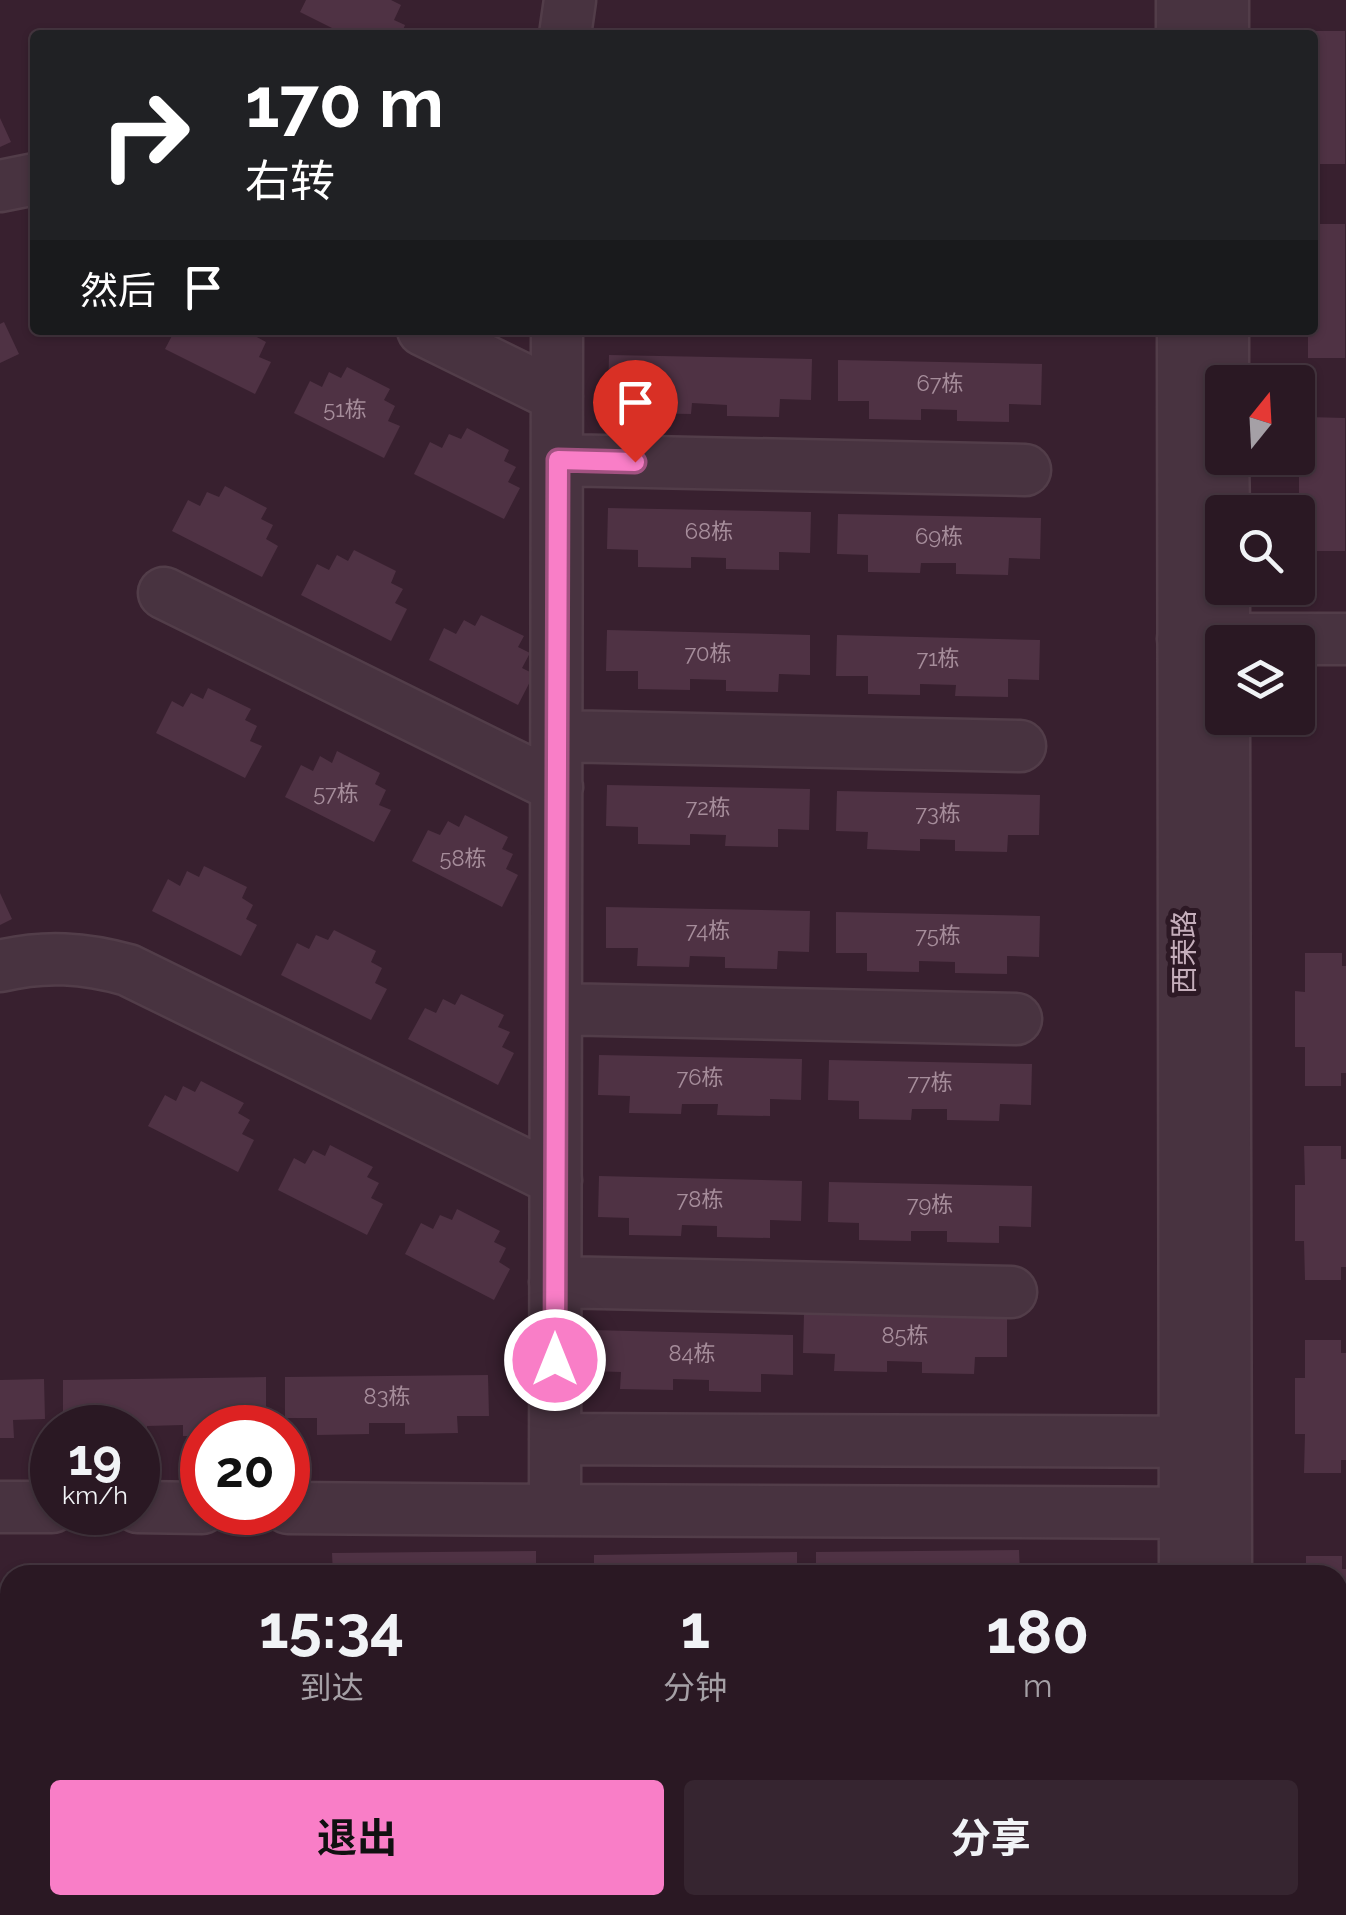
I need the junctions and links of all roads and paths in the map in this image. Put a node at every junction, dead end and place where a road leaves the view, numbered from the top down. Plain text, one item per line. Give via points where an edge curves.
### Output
1 (1182, 0) edge
2 (1223, 0) edge
3 (1182, 30) edge
4 (1223, 30) edge
5 (30, 179) edge
6 (0, 186) edge
7 (433, 335) edge
8 (557, 335) edge
9 (1183, 335) edge
10 (1223, 335) edge
11 (1223, 365) edge
12 (557, 396) junction
13 (558, 460) junction
14 (1025, 470) dead end
15 (164, 593) dead end
16 (1209, 625) edge
17 (1315, 640) edge
18 (1346, 640) edge
19 (1209, 735) edge
20 (1224, 735) edge
21 (557, 736) junction
22 (1020, 746) dead end
23 (557, 788) junction
24 (0, 966) edge
25 (556, 1009) junction
26 (1016, 1019) dead end
27 (556, 1180) junction
28 (555, 1282) junction
29 (1011, 1292) dead end
30 (555, 1438) junction
31 (1205, 1442) junction
32 (0, 1506) edge
33 (30, 1507) edge
34 (310, 1508) edge
35 (555, 1510) junction
36 (1205, 1513) junction
37 (1188, 1565) edge
38 (1223, 1565) edge

1 - 3 street
2 - 4 street
5 - 6 street
7 - 12 street
8 - 12 street
9 - 16 street, 西荣路
10 - 11 street
12 - 13 street
13 - 14 street
13 - 21 street
15 - 23 street
17 - 18 street
19 - 31 street, 西荣路
20 - 31 street, 西荣路
21 - 22 street
21 - 23 street
23 - 25 street
24 - 27 street via 73,958 128,970
25 - 26 street
25 - 27 street
27 - 28 street
28 - 29 street
28 - 30 street
30 - 31 street
30 - 35 street
31 - 36 street, 西荣路
32 - 33 street
34 - 35 street
35 - 36 street
36 - 37 street, 西荣路
36 - 38 street, 西荣路

